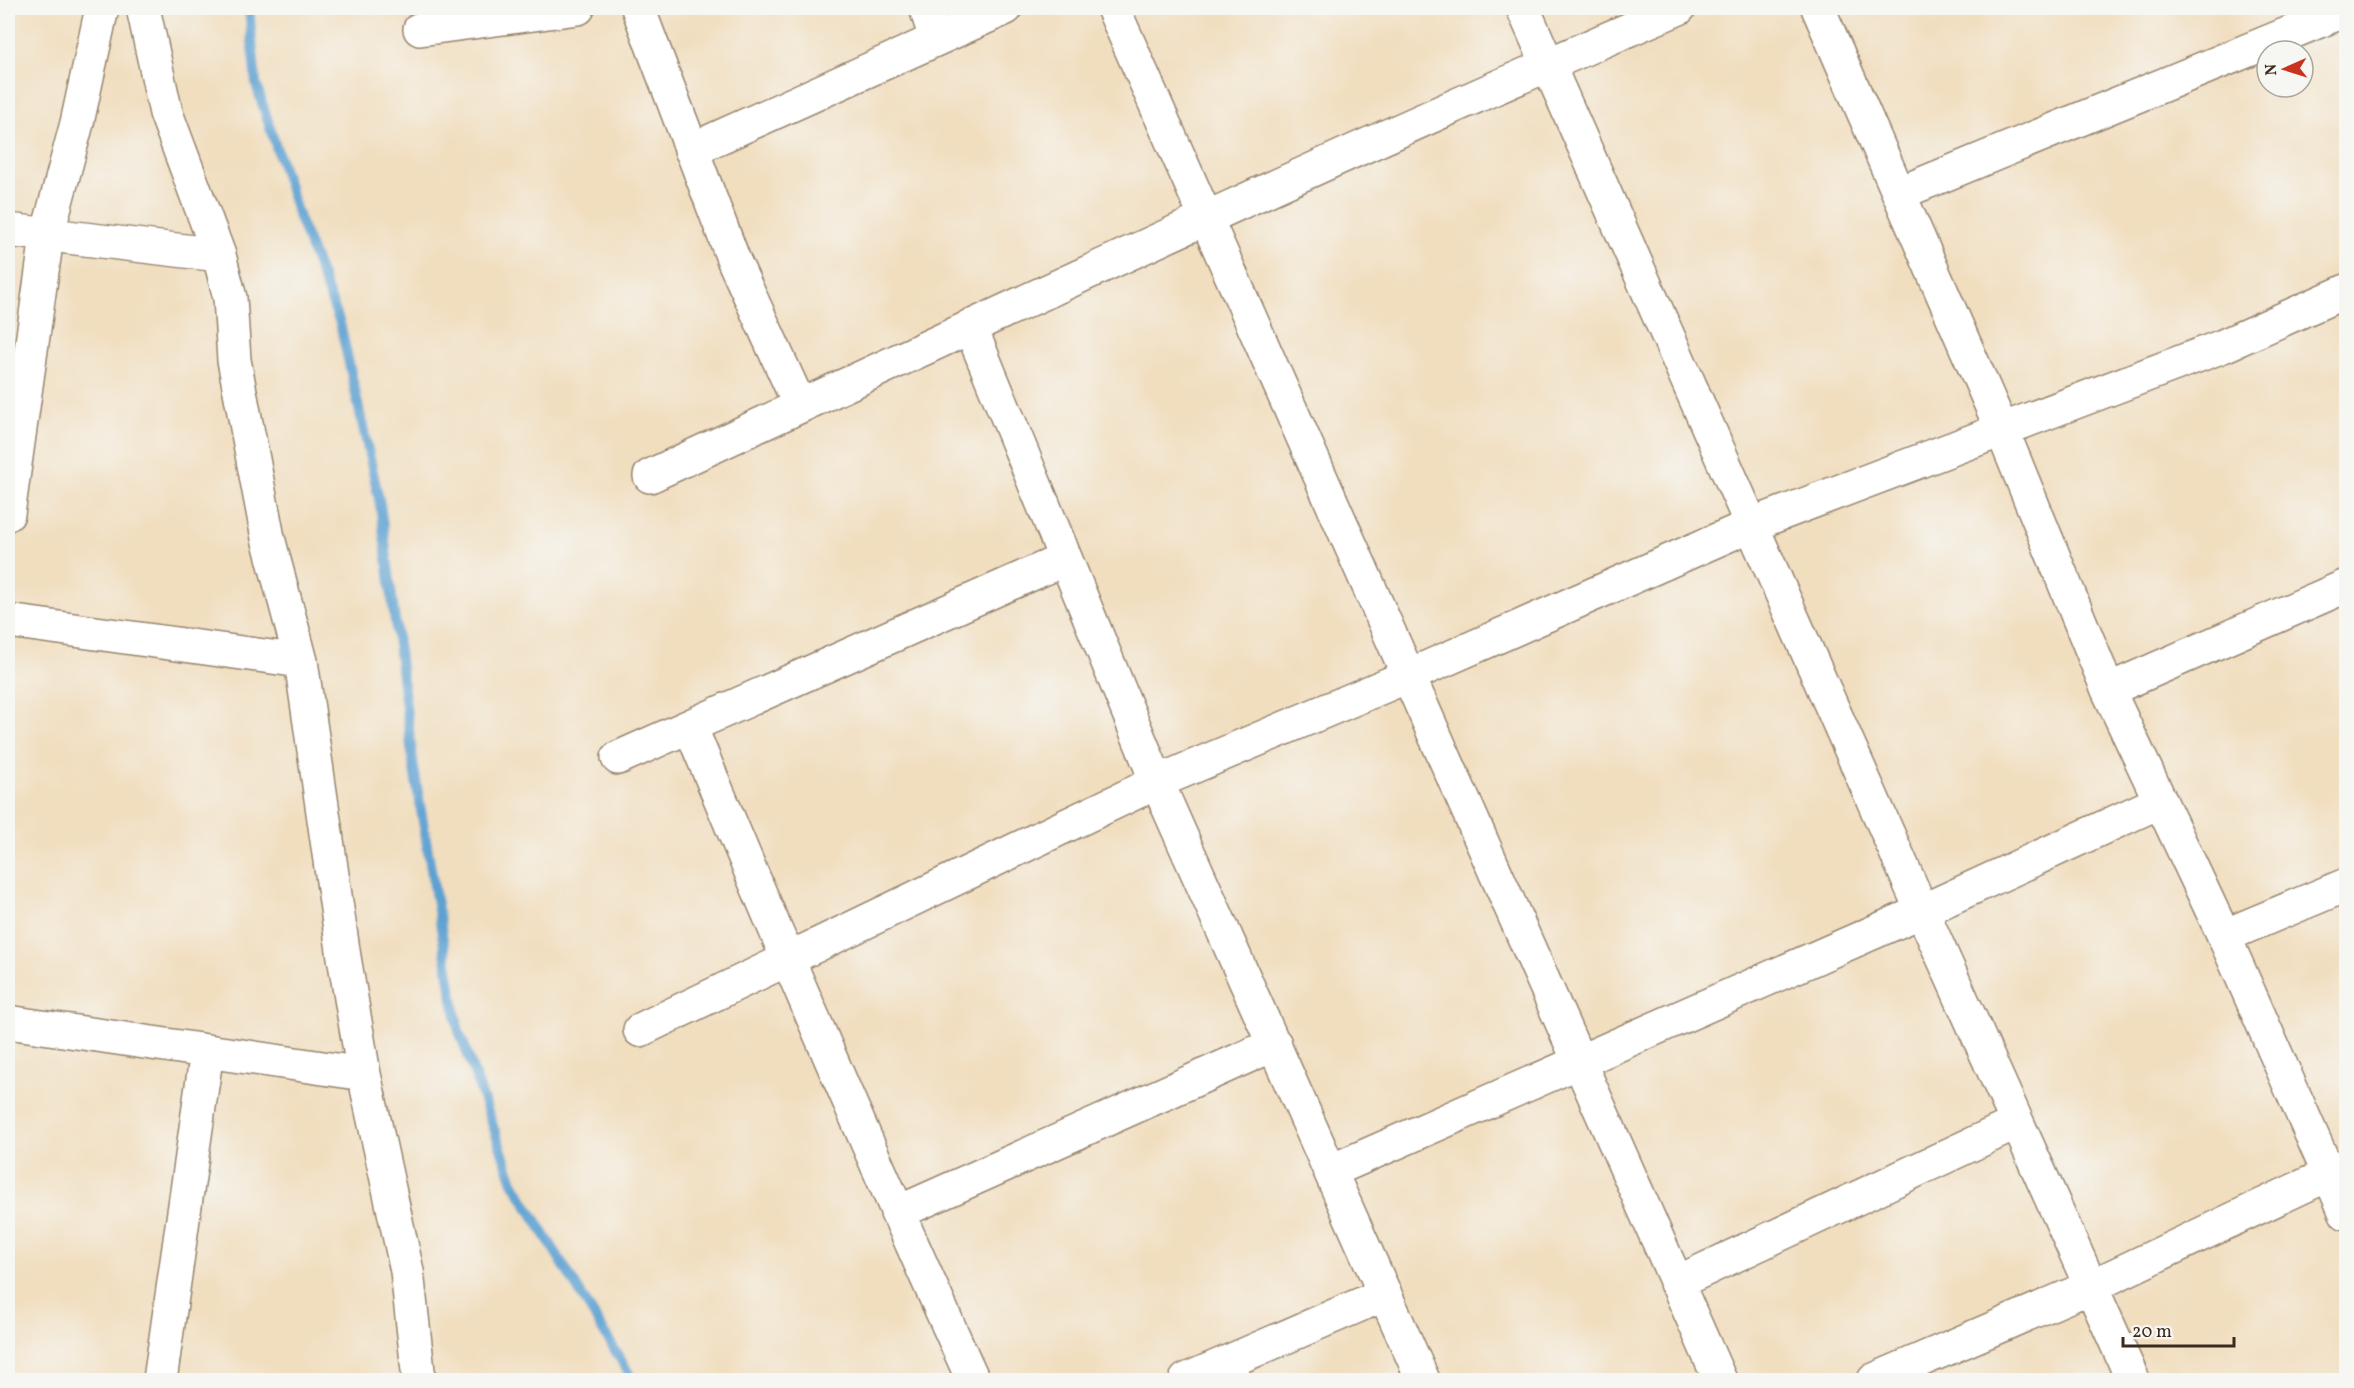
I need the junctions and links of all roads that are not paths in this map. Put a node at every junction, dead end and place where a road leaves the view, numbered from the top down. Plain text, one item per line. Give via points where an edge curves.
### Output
1 (102, 8) edge
2 (143, 8) edge
3 (578, 8) edge
4 (638, 8) edge
5 (926, 8) edge
6 (1006, 8) edge
7 (1113, 8) edge
8 (1523, 8) edge
9 (1679, 8) edge
10 (1818, 8) edge
11 (2346, 10) edge
12 (420, 28) dead end
13 (936, 39) junction
14 (1547, 64) junction
15 (691, 150) junction
16 (1900, 193) junction
17 (1208, 219) junction
18 (8, 230) edge
19 (47, 236) junction
20 (219, 255) junction
21 (2346, 291) edge
22 (970, 326) junction
23 (800, 406) junction
24 (2002, 430) junction
25 (650, 476) dead end
26 (8, 514) edge
27 (1751, 525) junction
28 (1065, 559) junction
29 (2346, 586) edge
30 (8, 621) edge
31 (301, 661) junction
32 (1408, 676) junction
33 (2108, 690) junction
34 (690, 726) junction
35 (618, 758) dead end
36 (1157, 782) junction
37 (2161, 801) junction
38 (2346, 885) edge
39 (1922, 911) junction
40 (2224, 936) junction
41 (787, 959) junction
42 (8, 1022) edge
43 (640, 1030) dead end
44 (1275, 1044) junction
45 (207, 1052) junction
46 (1578, 1062) junction
47 (364, 1074) junction
48 (2018, 1123) junction
49 (2337, 1170) edge
50 (1331, 1171) junction
51 (897, 1213) junction
52 (2346, 1213) edge
53 (1676, 1283) junction
54 (2090, 1287) junction
55 (1385, 1294) junction
56 (160, 1380) edge
57 (419, 1380) edge
58 (973, 1380) edge
59 (1186, 1380) edge
60 (1423, 1380) edge
61 (1720, 1380) edge
62 (1874, 1380) edge
63 (2133, 1380) edge

1 - 19 street
2 - 20 street via 166,113
3 - 12 street
4 - 15 street
5 - 13 street
6 - 13 street
7 - 17 street
8 - 14 street
9 - 14 street
10 - 16 street
11 - 16 street
13 - 15 street
14 - 17 street
14 - 27 street
15 - 23 street via 735,261
16 - 24 street
17 - 22 street
17 - 32 street
18 - 19 street
19 - 20 street
19 - 26 street
20 - 31 street via 230,298 234,360 262,506
21 - 24 street via 2223,346
22 - 23 street
22 - 28 street
23 - 25 street
24 - 27 street
24 - 33 street
27 - 32 street
27 - 39 street
28 - 34 street
28 - 36 street
29 - 33 street
30 - 31 street
31 - 47 street
32 - 36 street
32 - 46 street
33 - 37 street
34 - 35 street
34 - 41 street
36 - 41 street
36 - 44 street
37 - 39 street
37 - 40 street
38 - 40 street
39 - 46 street
39 - 48 street
40 - 49 street
41 - 43 street
41 - 51 street
42 - 45 street
44 - 50 street
44 - 51 street
45 - 47 street
45 - 56 street
46 - 50 street
46 - 53 street
47 - 57 street via 407,1271
48 - 53 street
48 - 54 street
49 - 52 street
49 - 54 street
50 - 55 street
51 - 58 street
53 - 61 street
54 - 62 street
54 - 63 street
55 - 59 street
55 - 60 street

